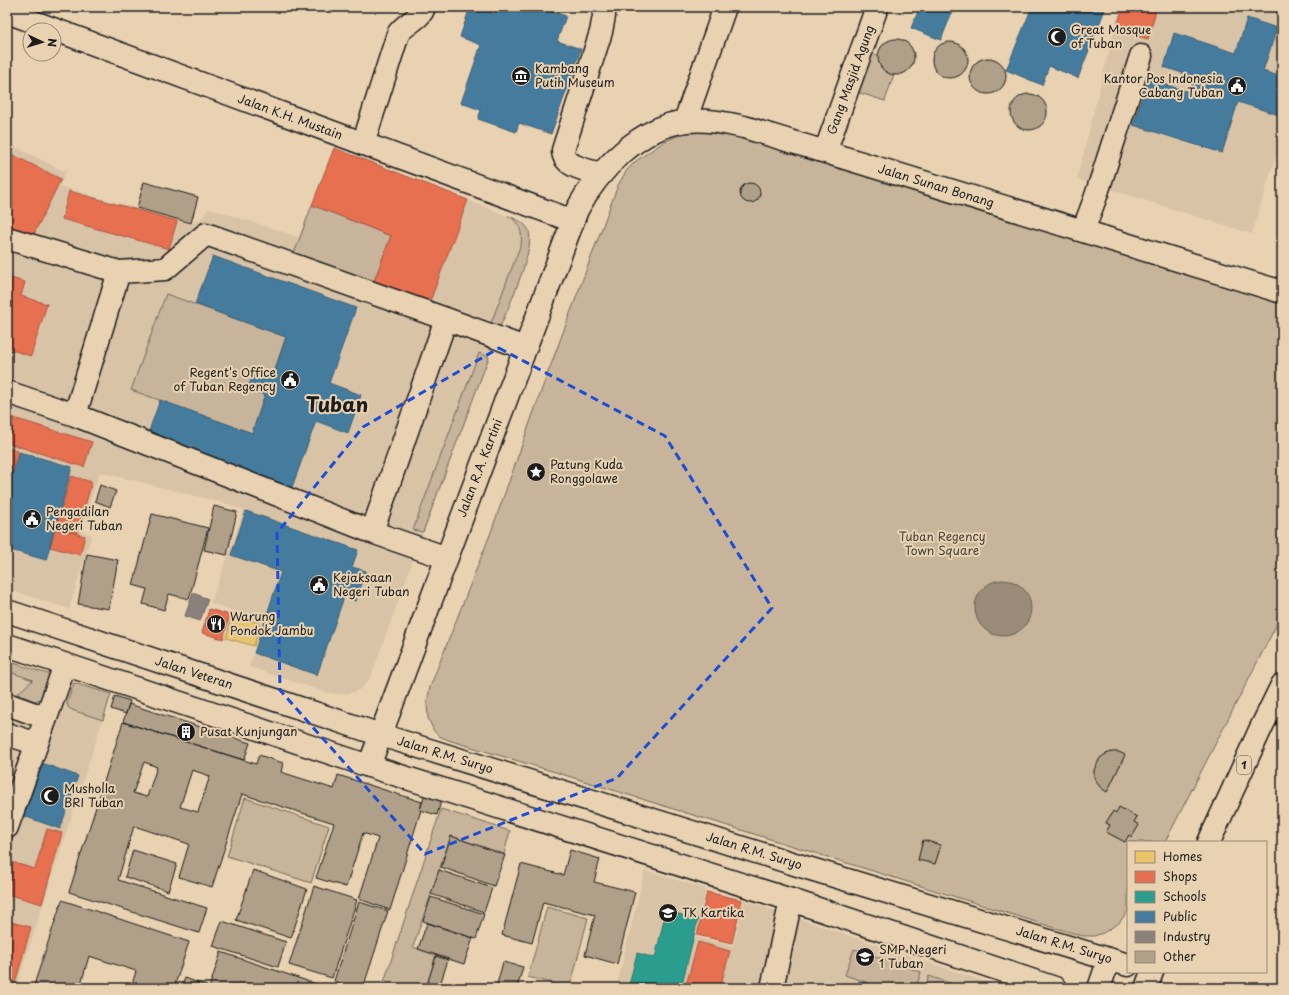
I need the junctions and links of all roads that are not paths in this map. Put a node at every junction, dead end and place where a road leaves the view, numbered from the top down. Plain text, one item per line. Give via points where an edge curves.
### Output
1 (424, 7) edge
2 (604, 7) edge
3 (725, 7) edge
4 (877, 7) edge
5 (7, 12) edge
6 (1141, 56) dead end
7 (685, 121) junction
8 (362, 144) junction
9 (825, 152) junction
10 (601, 174) junction
11 (572, 221) junction
12 (1082, 231) junction
13 (7, 238) edge
14 (119, 272) junction
15 (1282, 292) edge
16 (446, 319) junction
17 (525, 348) junction
18 (7, 392) edge
19 (75, 415) junction
20 (372, 532) junction
21 (447, 558) junction
22 (16, 614) edge
23 (11, 646) edge
24 (65, 664) junction
25 (1282, 688) edge
26 (7, 704) edge
27 (46, 718) junction
28 (7, 734) edge
29 (381, 735) junction
30 (37, 744) junction
31 (369, 766) junction
32 (7, 827) edge
33 (1208, 841) edge
34 (801, 866) junction
35 (791, 900) junction
36 (1119, 962) edge
37 (1152, 973) edge
38 (772, 988) edge
39 (1055, 988) edge
40 (1099, 988) edge
41 (1146, 988) edge

1 - 8 main road via 420,16 398,34
2 - 10 main road via 601,32 563,150 563,155 569,163
3 - 7 main road
4 - 9 main road, Gang Masjid Agung
5 - 8 main road, Jalan K.H. Mustain
6 - 12 main road via 1096,196
7 - 9 main road, Jalan Sunan Bonang via 698,120 744,127
7 - 10 main road, Jalan Sunan Bonang via 642,138
8 - 11 main road, Jalan K.H. Mustain
9 - 12 main road, Jalan Sunan Bonang
10 - 11 main road, Jalan R.A. Kartini
11 - 17 main road, Jalan R.A. Kartini
12 - 15 main road, Jalan Sunan Bonang
13 - 14 main road
14 - 16 main road via 165,269 206,234
14 - 19 main road
16 - 17 main road
16 - 20 main road
17 - 21 main road, Jalan R.A. Kartini
18 - 19 main road
19 - 20 main road
20 - 21 main road
21 - 29 main road, Jalan R.A. Kartini
22 - 23 main road
22 - 29 main road, Jalan Veteran
23 - 24 main road
24 - 27 main road
24 - 31 main road
25 - 33 main road, 1
26 - 27 main road
27 - 30 main road
28 - 30 main road
29 - 31 main road, Jalan R.A. Kartini
29 - 34 main road, Jalan R.M. Suryo
30 - 32 main road
31 - 35 main road
34 - 35 main road
34 - 36 main road, Jalan R.M. Suryo
35 - 38 main road
35 - 39 main road
36 - 40 main road
37 - 41 main road

